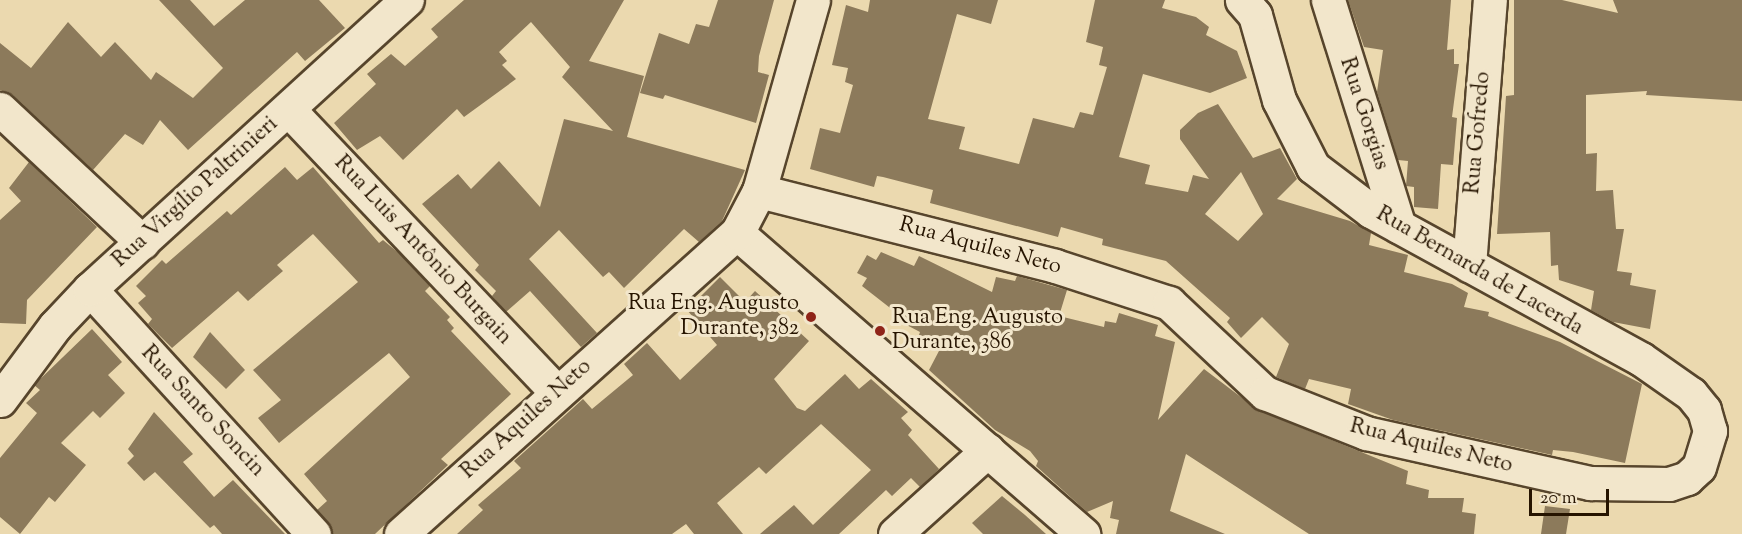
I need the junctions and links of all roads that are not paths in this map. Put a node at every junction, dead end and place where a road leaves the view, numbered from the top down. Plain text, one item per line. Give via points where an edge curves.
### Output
1 (407, 0) edge
2 (813, 0) edge
3 (1242, 0) edge
4 (1328, 0) edge
5 (1490, 0) edge
6 (0, 109) edge
7 (288, 109) junction
8 (759, 191) junction
9 (1400, 226) junction
10 (737, 233) junction
11 (142, 242) junction
12 (1468, 265) junction
13 (90, 289) junction
14 (557, 392) junction
15 (0, 400) edge
16 (988, 450) junction
17 (1650, 487) joint
18 (314, 534) edge
19 (401, 534) edge
20 (895, 534) edge
21 (1083, 534) edge

1 - 7 street, Rua Virgílio Paltrinieri
2 - 8 street
3 - 9 street, Rua Bernarda de Lacerda via 1255,15 1279,100 1313,167 1342,193
4 - 9 street, Rua Gorgias
5 - 12 street, Rua Gofredo
6 - 11 street
7 - 11 street, Rua Virgílio Paltrinieri
7 - 14 street, Rua Luis Antônio Burgain
8 - 10 street, Rua Aquiles Neto
8 - 17 street, Rua Aquiles Neto via 1055,266 1168,303 1265,393 1366,433 1552,477
9 - 12 street, Rua Bernarda de Lacerda
10 - 14 street, Rua Aquiles Neto
10 - 16 street
11 - 13 street, Rua Virgílio Paltrinieri
12 - 17 street, Rua Bernarda de Lacerda via 1641,359 1697,400 1710,431 1706,454 1686,478
13 - 15 street, Rua Virgílio Paltrinieri via 56,326
13 - 18 street, Rua Santo Soncin
14 - 19 street, Rua Aquiles Neto
16 - 20 street
16 - 21 street

